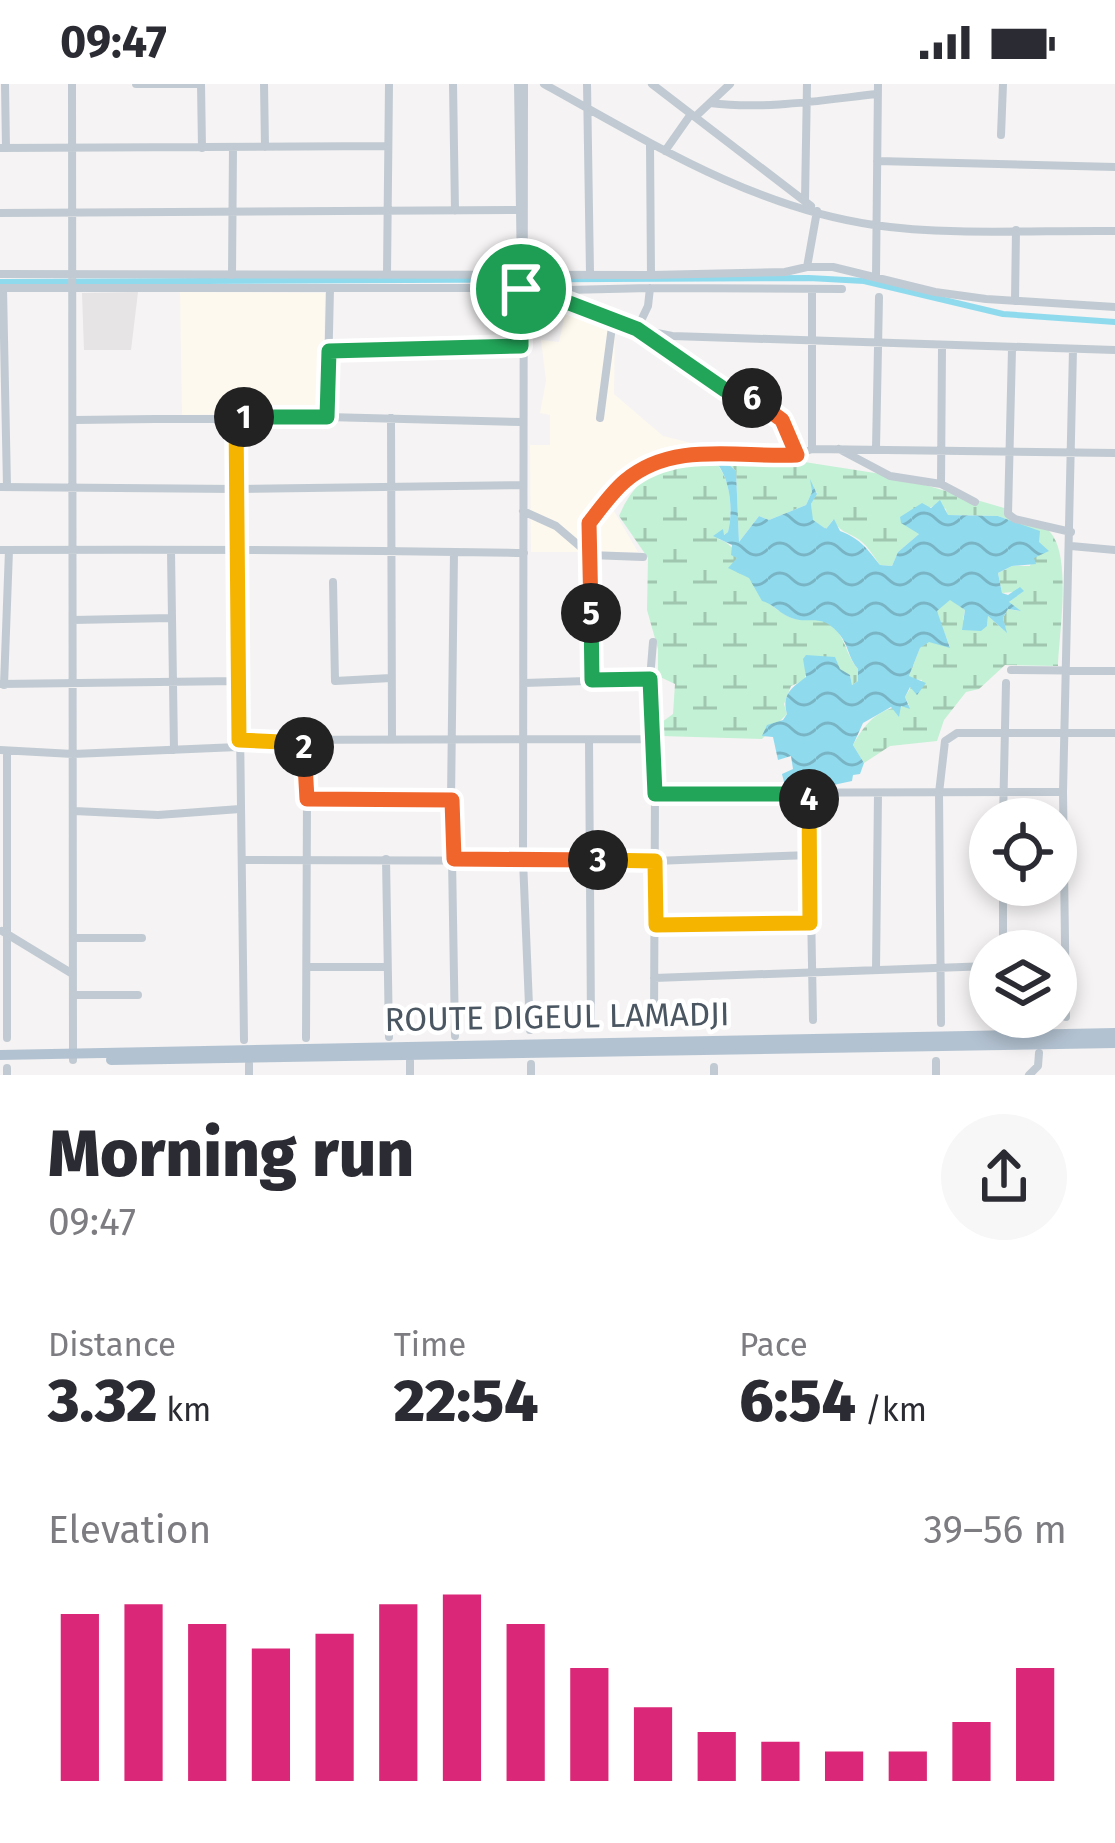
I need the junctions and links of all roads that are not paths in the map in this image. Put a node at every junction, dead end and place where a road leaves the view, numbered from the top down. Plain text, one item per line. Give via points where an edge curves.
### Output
1 (5, 84) edge
2 (72, 84) edge
3 (136, 84) edge
4 (201, 84) edge
5 (264, 84) edge
6 (389, 84) edge
7 (453, 84) edge
8 (521, 84) edge
9 (544, 84) edge
10 (587, 84) edge
11 (652, 84) edge
12 (730, 84) edge
13 (807, 84) edge
14 (1004, 84) edge
15 (878, 89) edge
16 (807, 102) junction
17 (710, 103) junction
18 (587, 108) junction
19 (693, 115) junction
20 (1001, 135) dead end
21 (650, 143) junction
22 (388, 146) junction
23 (232, 147) junction
24 (265, 147) junction
25 (3, 148) edge
26 (202, 148) junction
27 (71, 149) junction
28 (665, 152) junction
29 (877, 161) junction
30 (1115, 167) edge
31 (805, 200) junction
32 (517, 210) junction
33 (389, 211) junction
34 (455, 211) junction
35 (817, 211) junction
36 (0, 213) edge
37 (71, 213) junction
38 (232, 213) junction
39 (876, 225) junction
40 (1016, 230) junction
41 (1115, 231) edge
42 (807, 267) junction
43 (590, 272) junction
44 (0, 274) edge
45 (232, 274) junction
46 (388, 274) junction
47 (651, 275) junction
48 (876, 276) junction
49 (72, 281) junction
50 (522, 281) junction
51 (2, 288) edge
52 (650, 288) junction
53 (812, 288) junction
54 (329, 289) junction
55 (842, 289) dead end
56 (551, 297) junction
57 (879, 297) dead end
58 (1015, 302) junction
59 (1115, 307) edge
60 (613, 319) junction
61 (637, 329) junction
62 (812, 341) junction
63 (876, 342) junction
64 (521, 346) junction
65 (942, 347) junction
66 (1012, 349) junction
67 (1073, 350) junction
68 (1115, 350) edge
69 (329, 351) junction
70 (236, 417) junction
71 (327, 417) junction
72 (391, 418) junction
73 (600, 418) dead end
74 (75, 420) junction
75 (521, 422) junction
76 (876, 448) junction
77 (812, 449) junction
78 (838, 449) junction
79 (941, 449) junction
80 (1072, 450) junction
81 (1008, 453) junction
82 (1115, 453) edge
83 (797, 455) junction
84 (522, 484) junction
85 (941, 484) junction
86 (3, 487) edge
87 (390, 487) junction
88 (74, 488) junction
89 (237, 489) junction
90 (975, 502) dead end
91 (523, 511) junction
92 (1071, 532) junction
93 (1071, 546) junction
94 (238, 548) junction
95 (4, 550) edge
96 (73, 550) junction
97 (391, 550) junction
98 (1115, 550) edge
99 (171, 552) junction
100 (454, 552) junction
101 (524, 553) junction
102 (590, 555) junction
103 (644, 557) dead end
104 (333, 582) dead end
105 (171, 618) junction
106 (73, 620) junction
107 (653, 642) dead end
108 (1011, 670) dead end
109 (1064, 670) junction
110 (1115, 671) edge
111 (391, 677) junction
112 (650, 679) junction
113 (592, 680) junction
114 (173, 681) junction
115 (238, 682) junction
116 (524, 683) junction
117 (1006, 683) dead end
118 (2, 684) edge
119 (72, 684) junction
120 (1065, 732) junction
121 (1003, 733) junction
122 (1115, 734) edge
123 (392, 739) junction
124 (653, 739) junction
125 (451, 740) junction
126 (589, 740) junction
127 (524, 742) junction
128 (303, 743) junction
129 (239, 744) junction
130 (3, 750) edge
131 (174, 750) junction
132 (74, 754) junction
133 (1063, 792) junction
134 (939, 793) junction
135 (1003, 793) junction
136 (655, 794) junction
137 (878, 794) junction
138 (809, 795) junction
139 (1003, 798) edge
140 (307, 799) junction
141 (452, 800) junction
142 (240, 809) junction
143 (74, 811) junction
144 (810, 855) junction
145 (386, 859) junction
146 (454, 859) junction
147 (242, 860) junction
148 (524, 860) junction
149 (592, 860) junction
150 (307, 861) junction
151 (655, 861) junction
152 (810, 923) junction
153 (656, 925) junction
154 (1061, 930) edge
155 (2, 931) edge
156 (73, 938) junction
157 (142, 938) dead end
158 (942, 966) junction
159 (969, 966) edge
160 (307, 967) junction
161 (387, 967) junction
162 (876, 969) junction
163 (811, 971) junction
164 (73, 974) junction
165 (654, 978) junction
166 (138, 994) dead end
167 (73, 995) junction
168 (813, 1020) dead end
169 (654, 1022) dead end
170 (941, 1022) dead end
171 (591, 1024) dead end
172 (530, 1030) dead end
173 (1115, 1033) edge
174 (455, 1036) dead end
175 (389, 1037) dead end
176 (7, 1038) dead end
177 (306, 1038) dead end
178 (244, 1040) dead end
179 (1115, 1043) edge
180 (1039, 1053) dead end
181 (72, 1057) junction
182 (410, 1061) dead end
183 (936, 1061) dead end
184 (4, 1065) edge
185 (1038, 1070) edge
186 (410, 1075) edge
187 (936, 1075) edge
188 (1029, 1075) edge

1 - 25 street
2 - 27 street
3 - 4 street
4 - 26 street
5 - 24 street
6 - 22 street
7 - 34 street
8 - 32 street
8 - 50 street
9 - 18 street
10 - 18 street
11 - 19 street
12 - 17 street
13 - 16 street
14 - 20 street
15 - 16 street
15 - 29 street
16 - 17 street
16 - 31 street
17 - 19 street
18 - 21 street
18 - 43 street
19 - 28 street
19 - 31 street
21 - 28 street
21 - 47 street
22 - 24 street
22 - 33 street
23 - 24 street
23 - 26 street
23 - 38 street
25 - 27 street
26 - 27 street
27 - 37 street
28 - 35 street
29 - 30 street
29 - 39 street
31 - 35 street
32 - 34 street
32 - 50 street
33 - 34 street
33 - 38 street
33 - 46 street
35 - 39 street
35 - 42 street
36 - 37 street
37 - 38 street
37 - 49 street
38 - 45 street
39 - 40 street
39 - 48 street
40 - 41 street
40 - 58 street
42 - 47 street
42 - 48 street
43 - 47 street
43 - 50 street
44 - 49 street
45 - 46 street
45 - 49 street
46 - 50 street
48 - 58 street
49 - 51 street
49 - 54 street
49 - 74 street
50 - 54 street
50 - 56 street
50 - 64 street
51 - 86 street
52 - 53 street
52 - 56 street
52 - 61 street
53 - 55 street
53 - 62 street
54 - 69 street
56 - 60 street
57 - 63 street
58 - 59 street
60 - 61 street
60 - 73 street
61 - 62 street
61 - 83 street via 772,412
62 - 63 street
62 - 77 street
63 - 65 street
63 - 76 street
64 - 69 street
64 - 75 street
65 - 66 street
65 - 79 street
66 - 67 street
66 - 81 street
67 - 68 street
67 - 80 street
69 - 71 street
70 - 71 street
70 - 74 street
70 - 89 street
71 - 72 street
72 - 75 street
72 - 87 street
74 - 88 street
75 - 84 street
76 - 78 street
76 - 79 street
77 - 78 street
77 - 83 street
78 - 85 street via 890,476
79 - 81 street
79 - 85 street
80 - 81 street
80 - 82 street
80 - 92 street
81 - 92 street via 1008,514
83 - 102 street via 699,453 652,463 589,523
84 - 87 street
84 - 91 street
85 - 90 street
86 - 88 street
87 - 89 street
87 - 97 street
88 - 89 street
88 - 96 street
89 - 94 street
91 - 101 street
91 - 102 street
92 - 93 street
93 - 98 street
93 - 109 street
94 - 97 street
94 - 99 street
94 - 115 street
95 - 96 street
95 - 118 street
96 - 99 street
96 - 106 street
97 - 100 street
97 - 111 street
99 - 105 street
100 - 101 street
100 - 125 street
101 - 116 street
102 - 103 street
102 - 113 street
104 - 111 street via 334,681
105 - 106 street
105 - 114 street
106 - 119 street
107 - 112 street
108 - 109 street
109 - 110 street
109 - 120 street
111 - 123 street
112 - 113 street
112 - 124 street
113 - 116 street
114 - 115 street
114 - 119 street
114 - 131 street
115 - 129 street
116 - 127 street
117 - 121 street
118 - 119 street
119 - 132 street
120 - 121 street
120 - 122 street
120 - 133 street
121 - 134 street via 945,741
121 - 135 street
123 - 125 street
123 - 128 street
124 - 126 street
124 - 136 street
125 - 127 street
125 - 141 street
126 - 127 street
126 - 149 street
127 - 148 street
128 - 129 street
128 - 140 street
129 - 131 street
129 - 142 street
130 - 132 street
130 - 155 street
131 - 132 street
132 - 143 street
133 - 135 street
133 - 154 street
134 - 135 street
134 - 137 street
134 - 158 street
135 - 139 street
136 - 138 street
136 - 151 street
137 - 138 street
137 - 162 street
138 - 144 street
140 - 141 street
140 - 150 street
141 - 146 street
142 - 143 street
142 - 147 street
143 - 156 street
144 - 151 street
144 - 152 street
145 - 146 street
145 - 150 street
145 - 161 street
146 - 148 street
146 - 174 street
147 - 150 street
147 - 178 street
148 - 149 street
148 - 172 street
149 - 151 street
149 - 171 street
150 - 160 street
151 - 153 street
152 - 153 street
152 - 163 street
153 - 165 street
155 - 164 street
155 - 176 street
156 - 157 street
156 - 164 street
158 - 159 street
158 - 162 street
158 - 170 street
160 - 161 street
160 - 177 street
161 - 175 street
162 - 163 street
163 - 165 street
163 - 168 street
164 - 167 street
165 - 169 street
166 - 167 street
167 - 181 street
173 - 181 main road, ROUTE DIGEUL LAMADJI
179 - 181 main road
180 - 185 street
181 - 184 main road
182 - 186 street
183 - 187 street
185 - 188 street

